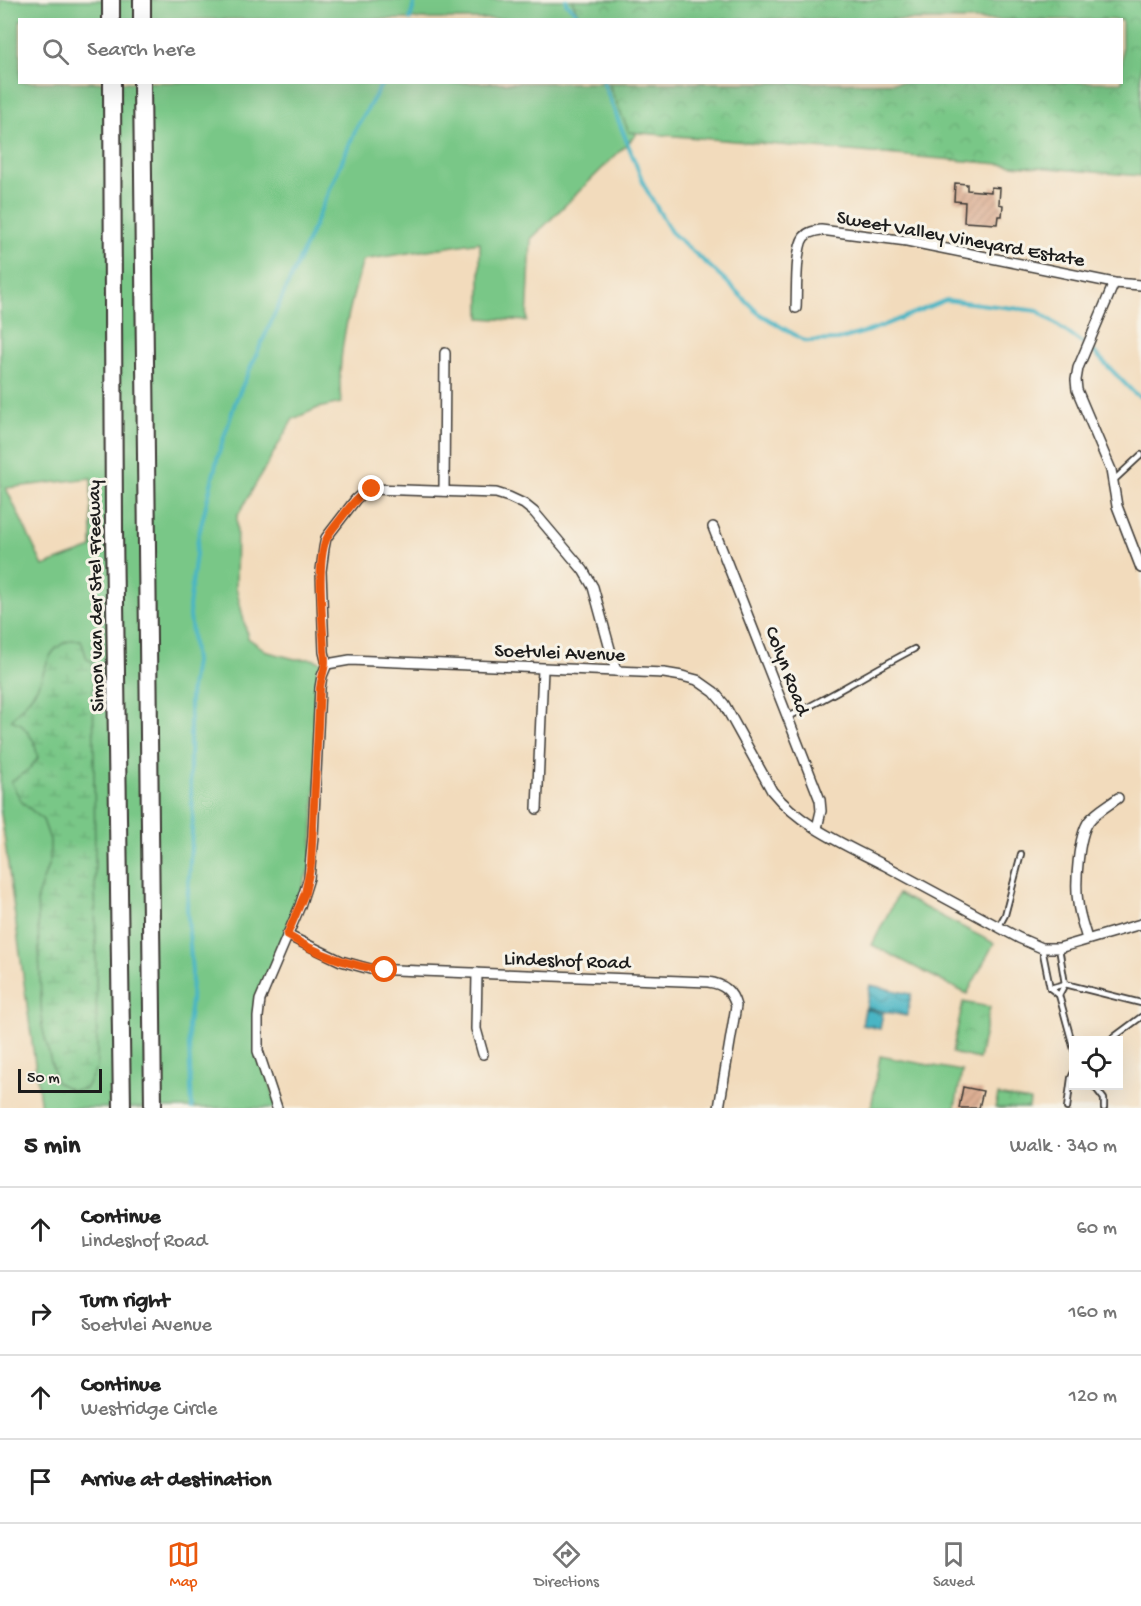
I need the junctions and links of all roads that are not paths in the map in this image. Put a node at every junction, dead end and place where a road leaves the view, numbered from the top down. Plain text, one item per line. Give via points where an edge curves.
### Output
1 (111, 0) edge
2 (142, 0) edge
3 (111, 18) edge
4 (142, 18) edge
5 (112, 84) edge
6 (142, 84) edge
7 (1114, 283) junction
8 (1141, 285) edge
9 (796, 308) dead end
10 (445, 353) dead end
11 (1141, 455) edge
12 (1113, 481) junction
13 (444, 491) junction
14 (713, 527) dead end
15 (1141, 568) edge
16 (914, 649) dead end
17 (327, 664) junction
18 (543, 669) junction
19 (616, 671) junction
20 (788, 717) junction
21 (1118, 798) dead end
22 (537, 810) dead end
23 (817, 828) junction
24 (1021, 854) dead end
25 (1141, 924) edge
26 (998, 927) junction
27 (287, 935) junction
28 (1087, 939) junction
29 (1042, 948) junction
30 (1059, 948) junction
31 (477, 973) junction
32 (1065, 984) junction
33 (1050, 988) junction
34 (1059, 995) junction
35 (1141, 1003) edge
36 (1141, 1017) edge
37 (1070, 1036) edge
38 (1116, 1036) edge
39 (483, 1053) dead end
40 (1069, 1090) edge
41 (1097, 1090) edge
42 (122, 1108) edge
43 (153, 1108) edge
44 (277, 1108) edge
45 (719, 1108) edge
46 (1067, 1108) edge
47 (1104, 1108) edge

1 - 3 highway
2 - 4 highway
5 - 42 highway, Simon van der Stel Freeway
6 - 43 highway
7 - 8 street, Sweet Valley Vineyard Estate
7 - 9 street, Sweet Valley Vineyard Estate via 907,242 821,230 806,234 800,244
7 - 12 street via 1076,380
10 - 13 street
11 - 12 lane
12 - 15 street via 1120,516
13 - 17 street via 372,489 356,499 326,538 321,571
13 - 19 street via 496,493 534,512 590,579
14 - 20 street, Colyn Road
16 - 20 lane
17 - 18 street, Soetvlei Avenue via 350,660
17 - 27 street via 320,688 311,864 303,900
18 - 19 street, Soetvlei Avenue
18 - 22 street
19 - 23 street, Soetvlei Avenue via 682,676 708,687 724,704 772,790 792,812
20 - 23 street, Colyn Road via 820,800
21 - 28 street via 1089,822 1082,838 1078,903
23 - 26 street, Soetvlei Avenue
24 - 26 lane via 1005,915
25 - 28 street, Soetvlei Avenue
26 - 29 street, Soetvlei Avenue
27 - 31 street, Lindeshof Road via 359,967
27 - 44 street via 260,1000 256,1034
28 - 30 street, Soetvlei Avenue
29 - 30 street, Soetvlei Avenue
29 - 33 lane
30 - 32 lane
31 - 39 street via 476,1029
31 - 45 street, Lindeshof Road via 708,982 722,986 736,1006
32 - 33 lane
32 - 34 lane
32 - 35 lane
33 - 34 lane
34 - 37 lane
36 - 38 lane
40 - 46 lane
41 - 47 lane via 1104,1099

